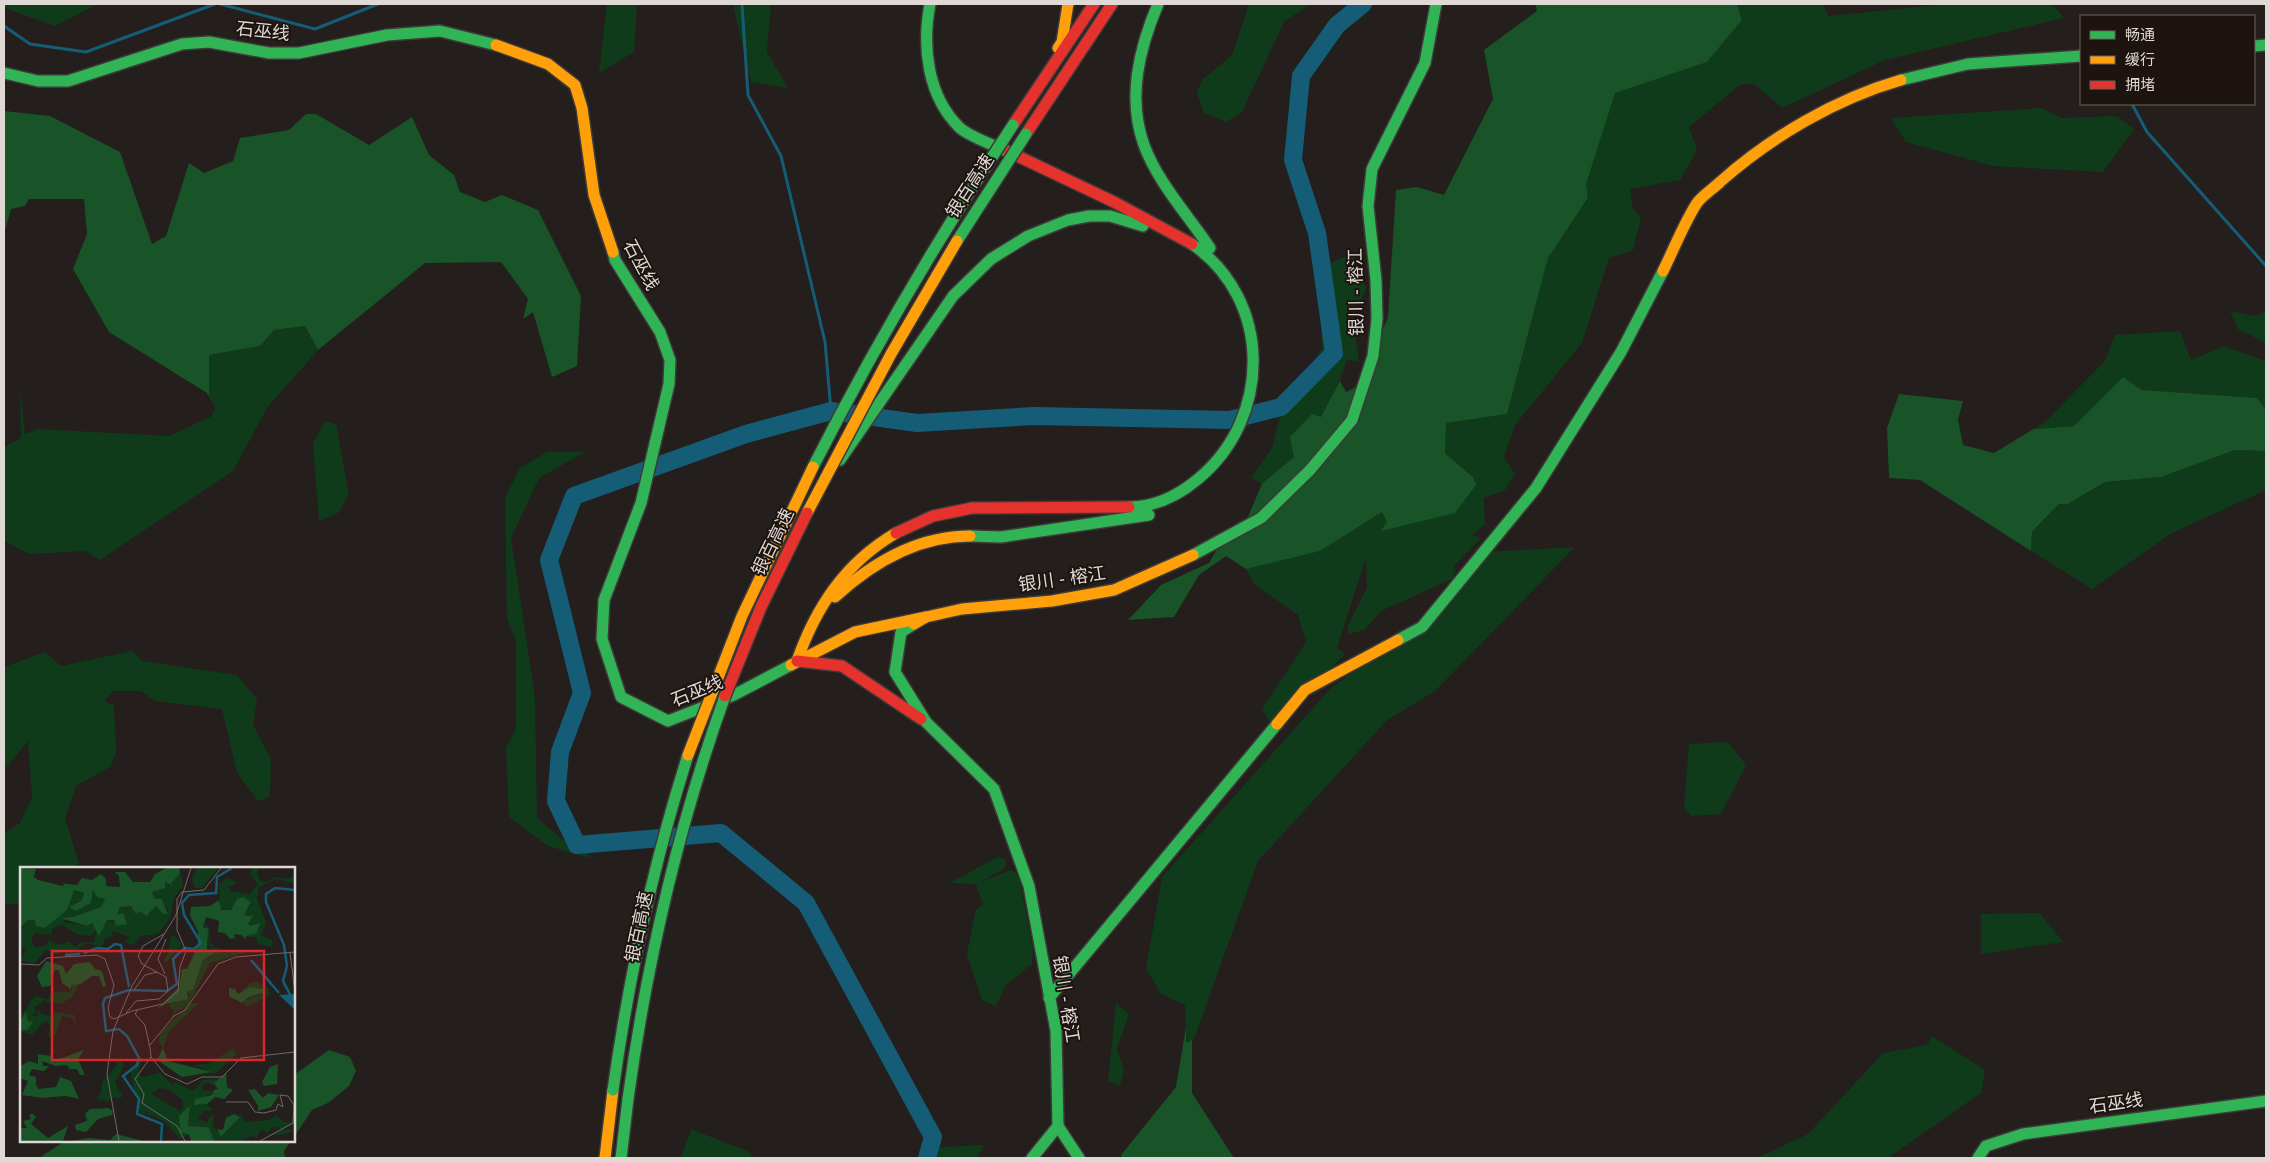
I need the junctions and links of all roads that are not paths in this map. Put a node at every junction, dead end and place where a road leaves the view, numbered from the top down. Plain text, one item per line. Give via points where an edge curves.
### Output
1 (930, 4) edge
2 (939, 4) edge
3 (1068, 4) edge
4 (1094, 4) edge
5 (1112, 4) edge
6 (1158, 4) edge
7 (1436, 4) edge
8 (2080, 56) edge
9 (4, 73) edge
10 (1013, 125) junction
11 (1183, 238) junction
12 (1210, 248) junction
13 (1258, 364) junction
14 (1240, 437) junction
15 (818, 491) junction
16 (926, 617) junction
17 (797, 661) junction
18 (926, 722) junction
19 (1049, 998) junction
20 (2266, 1100) edge
21 (1058, 1126) junction
22 (605, 1158) edge
23 (621, 1158) edge
24 (1032, 1158) edge
25 (1079, 1158) edge
26 (1978, 1158) edge

1 - 11 main road via 925,45 929,71 938,96 961,129
2 - 12 main road via 934,32 938,69 946,93 966,122 1103,186 1188,231
3 - 10 main road via 1062,42
4 - 10 main road, 银百高速
5 - 15 main road, 银百高速, bridge via 964,228 906,324
6 - 12 main road via 1146,30 1138,62 1136,94 1139,123 1154,165
7 - 16 main road, 银川 - 榕江 via 1425,63 1372,169 1368,206 1377,319 1373,356 1352,420 1310,470 1261,518 1188,558 1114,590 1052,601 962,609
8 - 19 main road via 1967,64 1891,82 1843,101 1798,125 1755,152 1716,184 1698,202 1621,352 1524,504 1422,627 1305,690
9 - 17 main road, 石巫线 via 38,81 68,81 182,44 208,42 269,54 299,52 387,35 440,31 484,41 548,64 575,85 582,108 597,204 614,260 660,332 670,360 669,384 640,503 604,600 602,639 621,698 668,722 734,695
10 - 22 main road, 银百高速, bridge via 921,268 862,372 782,528 729,644 688,755 660,849 629,983
11 - 13 main road via 1214,263 1237,295
11 - 15 main road, bridge via 1112,216 1088,216 1055,225 1009,247 982,266 959,290
12 - 13 main road via 1229,268 1248,298 1259,332
13 - 14 main road via 1260,395
14 - 17 main road via 1231,459 1215,477 1162,511 1001,537 967,536 934,540 901,550 872,566 826,607
14 - 17 main road via 1198,480 1145,507 998,506 964,509 931,516 900,530 871,548 824,598 808,628
15 - 23 main road, 银百高速, bridge via 754,623 718,714 691,797 652,948 635,1044
16 - 17 main road, 石巫线 via 855,632
16 - 18 main road, 银川 - 榕江 via 901,632 895,672
17 - 18 main road via 842,666
18 - 19 main road, 银川 - 榕江 via 994,789 1029,886
19 - 21 main road, 银川 - 榕江 via 1056,1031
20 - 26 main road, 石巫线 via 2023,1134 1986,1146
21 - 24 main road
21 - 25 main road

